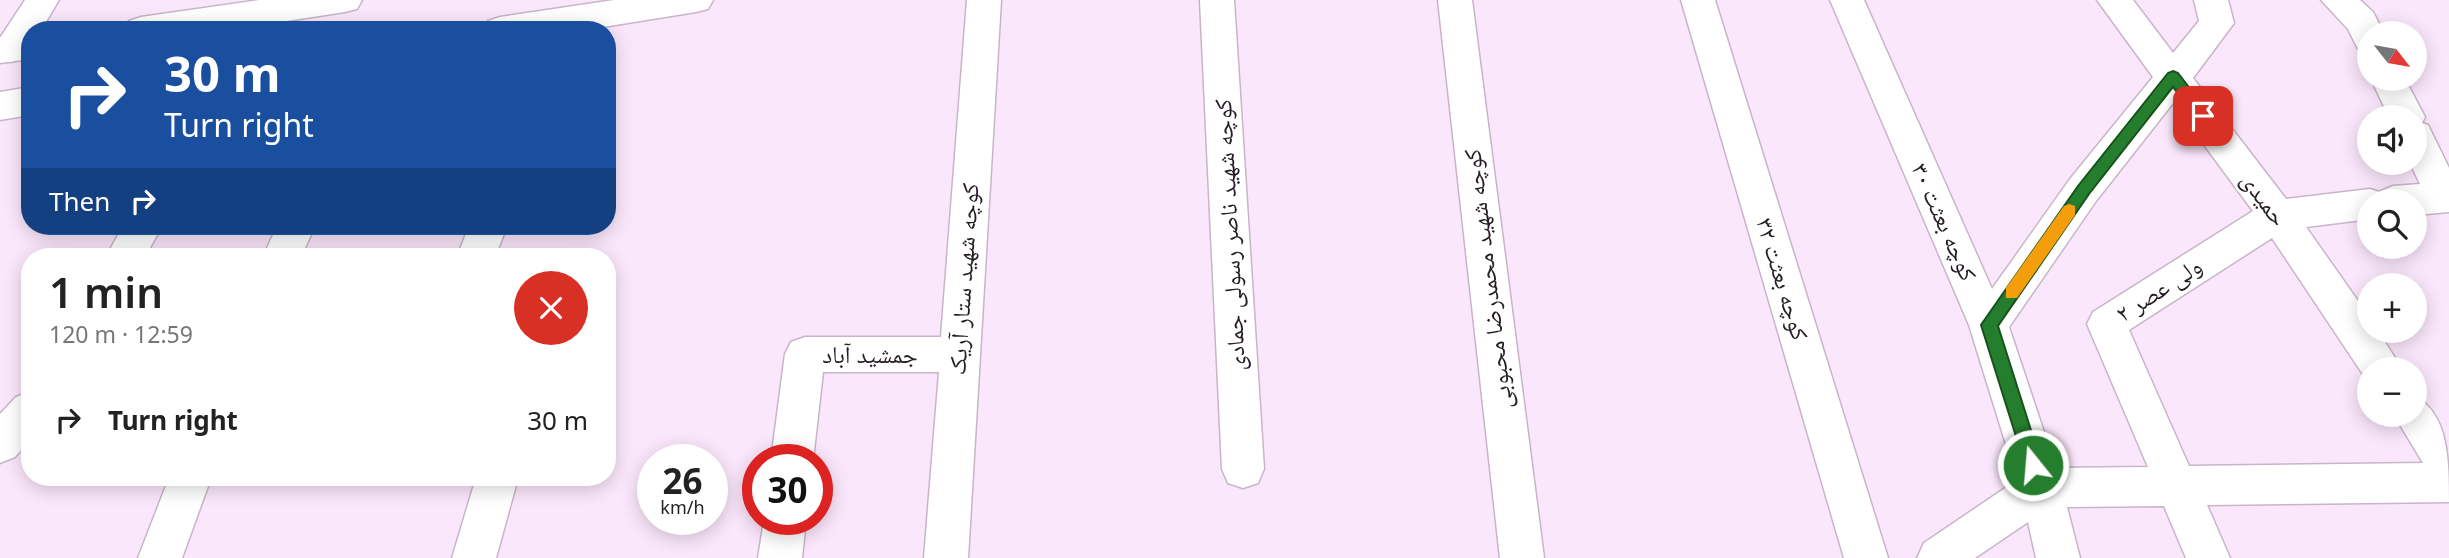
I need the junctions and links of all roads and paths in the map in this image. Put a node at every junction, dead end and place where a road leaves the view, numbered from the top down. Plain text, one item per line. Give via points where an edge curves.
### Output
1 (42, 0) edge
2 (345, 0) edge
3 (696, 0) edge
4 (984, 0) edge
5 (1217, 0) edge
6 (1455, 0) edge
7 (1698, 0) edge
8 (1847, 0) edge
9 (2114, 0) edge
10 (2211, 0) edge
11 (2338, 0) edge
12 (29, 21) edge
13 (202, 21) edge
14 (583, 21) edge
15 (2361, 21) edge
16 (21, 34) edge
17 (10, 52) edge
18 (2173, 77) junction
19 (21, 103) edge
20 (0, 106) edge
21 (2427, 159) edge
22 (2446, 196) edge
23 (2427, 198) edge
24 (2357, 206) edge
25 (2277, 215) junction
26 (1990, 325) junction
27 (958, 355) junction
28 (2374, 357) edge
29 (21, 420) edge
30 (2422, 427) edge
31 (0, 444) edge
32 (794, 444) edge
33 (2449, 466) edge
34 (1243, 469) dead end
35 (2449, 482) edge
36 (187, 486) edge
37 (495, 486) edge
38 (2174, 486) junction
39 (2040, 488) junction
40 (783, 535) edge
41 (160, 558) edge
42 (474, 558) edge
43 (780, 558) edge
44 (946, 558) edge
45 (1522, 558) edge
46 (1866, 558) edge
47 (1939, 558) edge
48 (2058, 558) edge
49 (2208, 558) edge

1 - 12 street
2 - 13 street
3 - 14 street
4 - 27 street, کوچه شهید ستار آریک
5 - 34 street, کوچه شهید ناصر رسولی جمادی
6 - 45 street, کوچه شهید محمدرضا محبوبی
7 - 46 street, کوچه بعثت ۳۲
8 - 26 street, کوچه بعثت ۳۰
9 - 18 street, حمیدی
10 - 18 street via 2217,23
11 - 15 street
16 - 17 street
18 - 25 street, حمیدی
18 - 26 street via 2083,190
19 - 20 street
21 - 22 street
22 - 23 street
24 - 25 street, ولی عصر ۲
25 - 28 street, حمیدی
25 - 38 street, ولی عصر ۲ via 2107,324
26 - 39 street, کوچه بعثت ۳۰
27 - 32 street, جمشید آباد via 806,354
27 - 44 street, کوچه شهید ستار آریک
29 - 31 street
30 - 33 street
35 - 38 street
36 - 41 street
37 - 42 street
38 - 39 street
38 - 49 street, ولی عصر ۲
39 - 47 street
39 - 48 street, کوچه بعثت ۳۰
40 - 43 street

